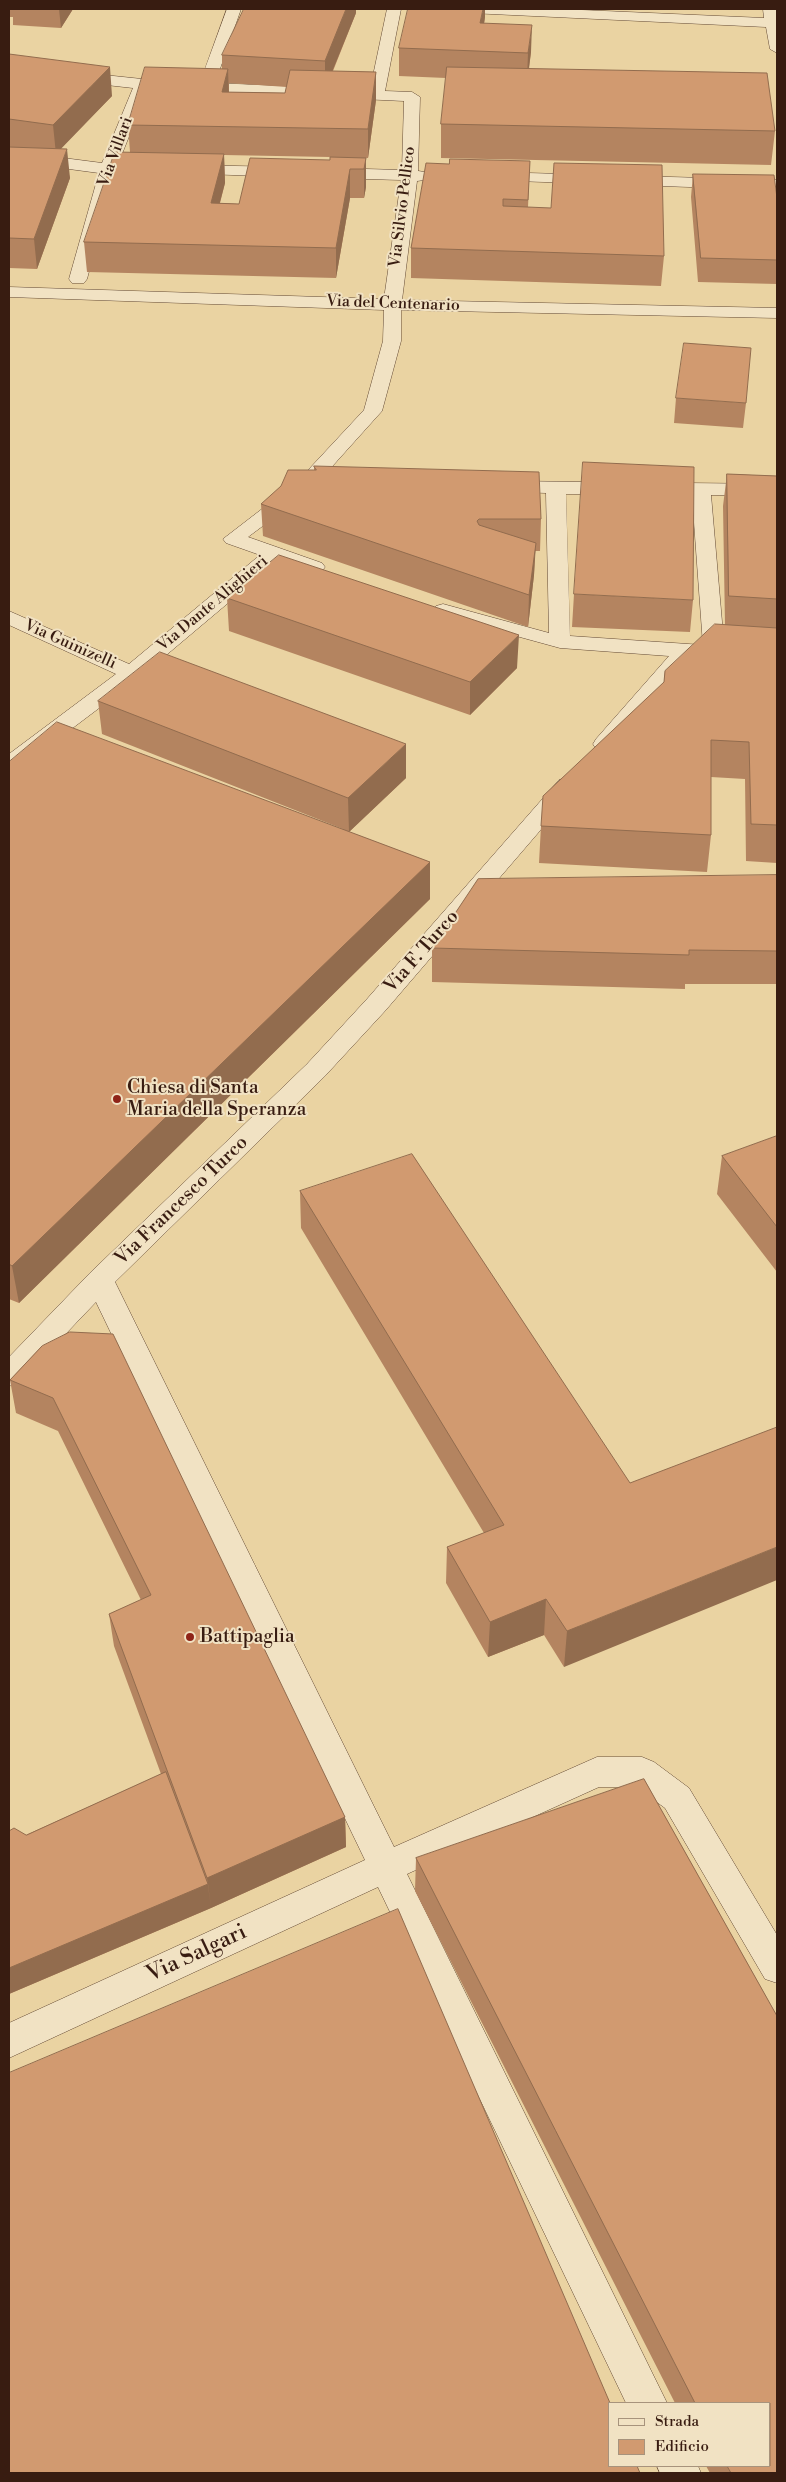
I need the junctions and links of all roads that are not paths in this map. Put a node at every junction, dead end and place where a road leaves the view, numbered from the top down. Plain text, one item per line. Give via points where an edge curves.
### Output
1 (234, 9) edge
2 (394, 9) edge
3 (470, 9) edge
4 (772, 16) edge
5 (777, 49) edge
6 (9, 69) edge
7 (142, 84) junction
8 (206, 87) junction
9 (377, 95) junction
10 (9, 156) edge
11 (108, 169) junction
12 (410, 175) junction
13 (440, 176) edge
14 (479, 177) edge
15 (777, 185) edge
16 (9, 277) edge
17 (78, 279) junction
18 (243, 283) dead end
19 (413, 287) dead end
20 (9, 292) edge
21 (387, 293) junction
22 (777, 313) edge
23 (304, 486) junction
24 (333, 486) edge
25 (479, 487) edge
26 (556, 487) junction
27 (701, 489) junction
28 (777, 490) edge
29 (274, 554) junction
30 (338, 575) edge
31 (420, 602) edge
32 (9, 618) edge
33 (560, 642) junction
34 (685, 651) junction
35 (714, 651) junction
36 (777, 651) edge
37 (131, 673) junction
38 (9, 765) edge
39 (479, 886) junction
40 (508, 886) edge
41 (376, 1005) joint
42 (100, 1280) junction
43 (9, 1375) edge
44 (386, 1867) junction
45 (777, 1966) edge
46 (9, 2041) edge
47 (647, 2402) edge

1 - 8 street
2 - 9 street
3 - 4 street
4 - 5 street
6 - 7 street
7 - 8 street
7 - 11 street, Via Villari
8 - 9 street
9 - 12 street, Via Silvio Pellico via 412,97
10 - 11 street
11 - 12 street
11 - 17 street, Via Villari
12 - 13 street
12 - 21 street, Via Silvio Pellico
14 - 15 street
16 - 17 street
17 - 18 street
19 - 21 street, Via del Centenario
20 - 21 street, Via del Centenario
21 - 22 street, Via del Centenario
21 - 23 street, Via Dante Alighieri via 392,340 373,411
23 - 24 street
23 - 29 street, Via Dante Alighieri via 233,540
25 - 26 street
26 - 27 street
26 - 33 street
27 - 28 street
27 - 35 street
29 - 30 street
29 - 37 street, Via Dante Alighieri
31 - 33 street
32 - 37 street, Via Guinizelli
33 - 34 street
34 - 35 street
34 - 39 street, Via F. Turco
35 - 36 street
37 - 38 street, Via Dante Alighieri
39 - 40 street
39 - 41 street, Via F. Turco
41 - 42 street, Via Francesco Turco via 316,1070
42 - 43 street, Via Francesco Turco
42 - 44 street
44 - 45 street, Via Salgari via 598,1772 642,1772 677,1798
44 - 46 street, Via Salgari
44 - 47 street

